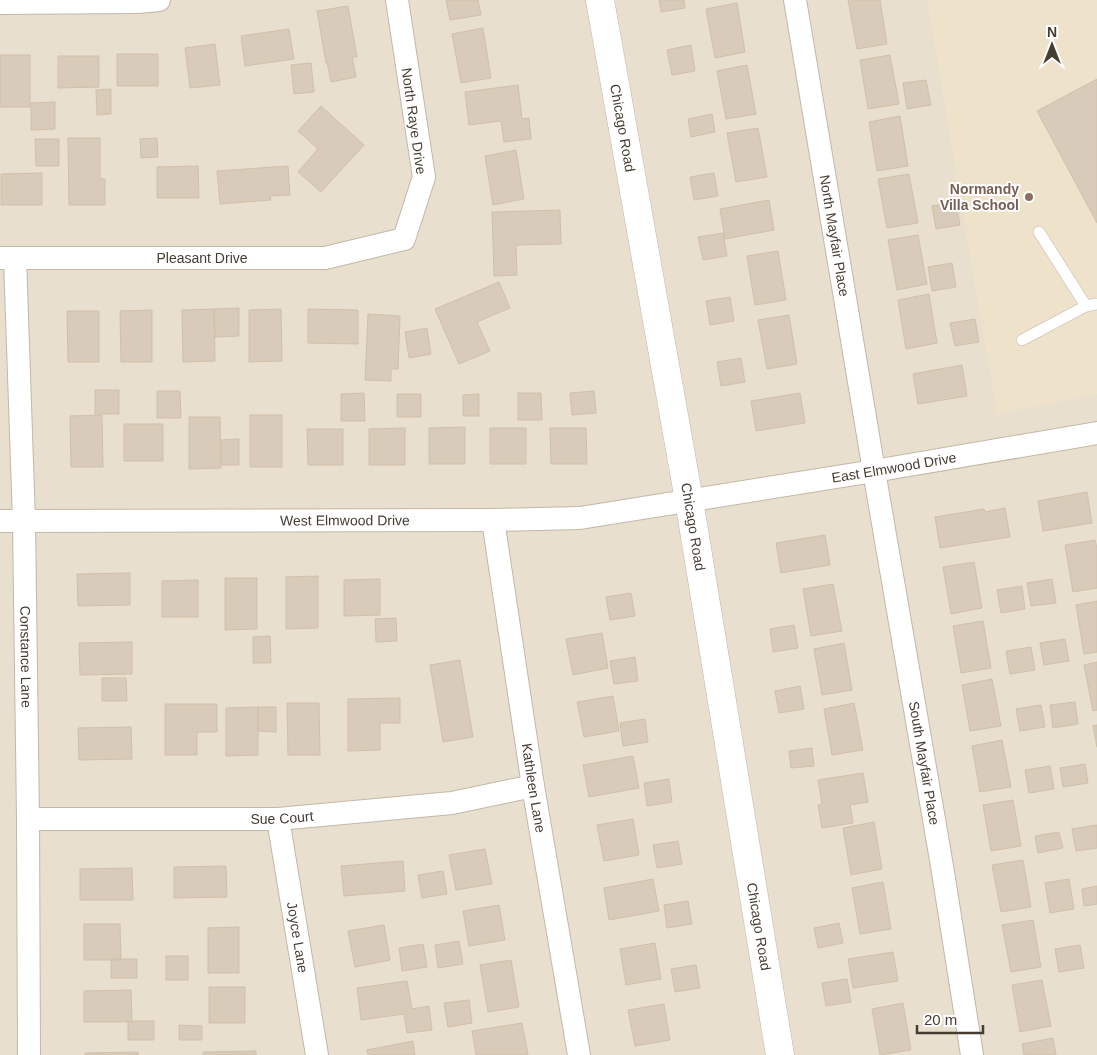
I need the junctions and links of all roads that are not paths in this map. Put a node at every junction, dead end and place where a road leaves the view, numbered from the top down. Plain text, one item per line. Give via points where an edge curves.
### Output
1 (160, 0) edge
2 (397, 0) edge
3 (600, 0) edge
4 (795, 0) edge
5 (0, 3) edge
6 (1039, 232) dead end
7 (404, 239) joint
8 (7, 258) edge
9 (1092, 305) edge
10 (1022, 340) dead end
11 (1097, 434) edge
12 (874, 471) junction
13 (689, 500) junction
14 (493, 520) junction
15 (0, 521) edge
16 (24, 521) junction
17 (533, 786) junction
18 (28, 819) junction
19 (278, 819) junction
20 (28, 1055) edge
21 (317, 1055) edge
22 (579, 1055) edge
23 (780, 1055) edge
24 (972, 1055) edge

1 - 5 street
2 - 7 street, North Raye Drive via 424,177
3 - 13 street, Chicago Road
4 - 12 street, North Mayfair Place
6 - 9 lane
7 - 8 street, Pleasant Drive via 325,258
8 - 16 street, Constance Lane
9 - 10 lane
11 - 12 street, East Elmwood Drive
12 - 13 street, East Elmwood Drive
12 - 24 street, South Mayfair Place
13 - 14 street, West Elmwood Drive via 580,518
13 - 23 street, Chicago Road
14 - 16 street, West Elmwood Drive
14 - 17 street, Kathleen Lane
15 - 16 street, West Elmwood Drive
16 - 18 street, Constance Lane
17 - 19 street, Sue Court via 452,803
17 - 22 street, Kathleen Lane
18 - 19 street, Sue Court
18 - 20 street, Constance Lane
19 - 21 street, Joyce Lane

